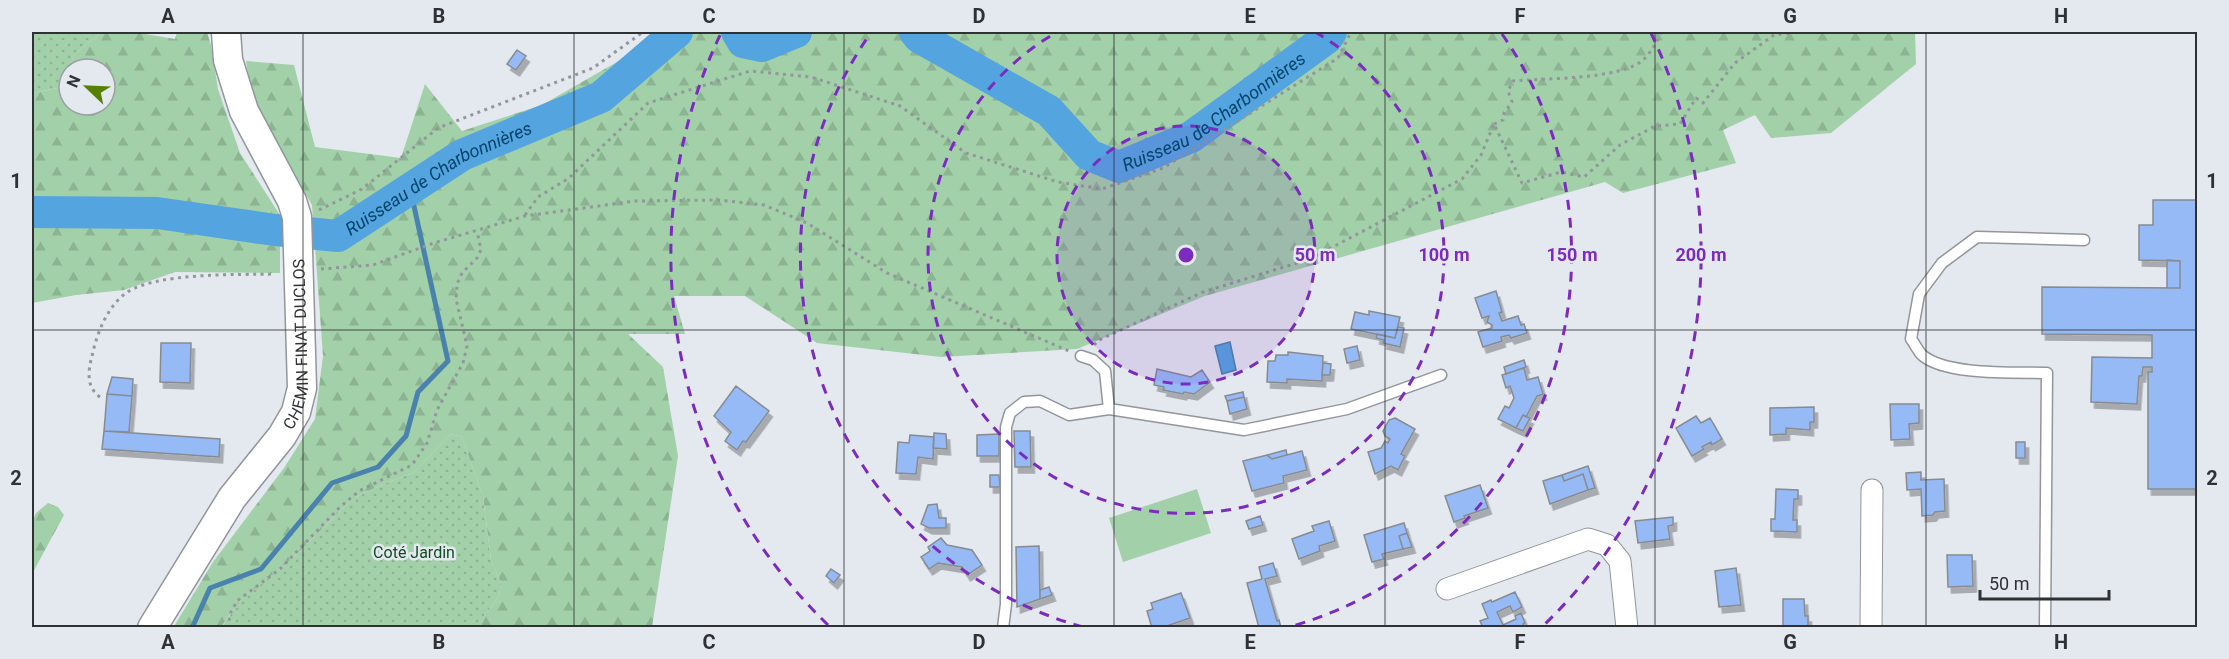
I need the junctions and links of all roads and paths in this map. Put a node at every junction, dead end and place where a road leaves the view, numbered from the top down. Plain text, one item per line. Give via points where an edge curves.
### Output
1 (226, 32) edge
2 (643, 32) edge
3 (1351, 32) edge
4 (1661, 32) edge
5 (1798, 32) edge
6 (1494, 124) junction
7 (525, 216) junction
8 (297, 217) junction
9 (477, 231) junction
10 (2084, 240) dead end
11 (299, 266) junction
12 (1081, 357) junction
13 (1441, 375) dead end
14 (100, 397) dead end
15 (1108, 409) junction
16 (1872, 490) dead end
17 (1447, 589) dead end
18 (152, 627) edge
19 (227, 627) edge
20 (1003, 627) edge
21 (1627, 627) edge
22 (1871, 627) edge
23 (2045, 627) edge

1 - 8 main road, CHEMIN FINAT DUCLOS via 228,60 244,111
2 - 8 path via 593,68 438,128 362,189 307,216
3 - 7 path via 1338,58 1163,168 1102,189 1058,182 966,153 900,106 811,77 750,71 648,103 569,178 538,197
4 - 6 path via 1643,61 1614,74 1513,81 1508,91 1512,102 1503,120
5 - 6 path via 1774,35 1735,63 1703,103 1696,98 1680,124 1655,126 1620,145 1584,177 1561,172 1522,183
6 - 12 path via 1481,155 1462,179 1310,259 1203,292 1100,340
7 - 9 path
7 - 12 path via 635,201 718,200 764,205 807,223 887,273
8 - 11 main road, CHEMIN FINAT DUCLOS
9 - 11 path via 373,266 310,270
9 - 19 path via 481,250 457,284 456,299 467,346 463,363 437,410 427,443 412,465 359,491 280,568 237,601
10 - 23 lane via 1977,237 1942,263 1919,294 1911,339 1922,355 1956,369 2048,373
11 - 14 path via 148,284 127,292 111,308 93,349 89,384
11 - 18 main road, CHEMIN FINAT DUCLOS via 302,388 296,412 282,436 232,498
12 - 15 lane via 1093,360 1105,371
13 - 15 lane via 1347,409 1244,430
15 - 20 lane via 1069,415 1040,401 1024,402 1010,413 1006,427
16 - 22 street
17 - 21 street via 1588,539 1607,544 1620,561

